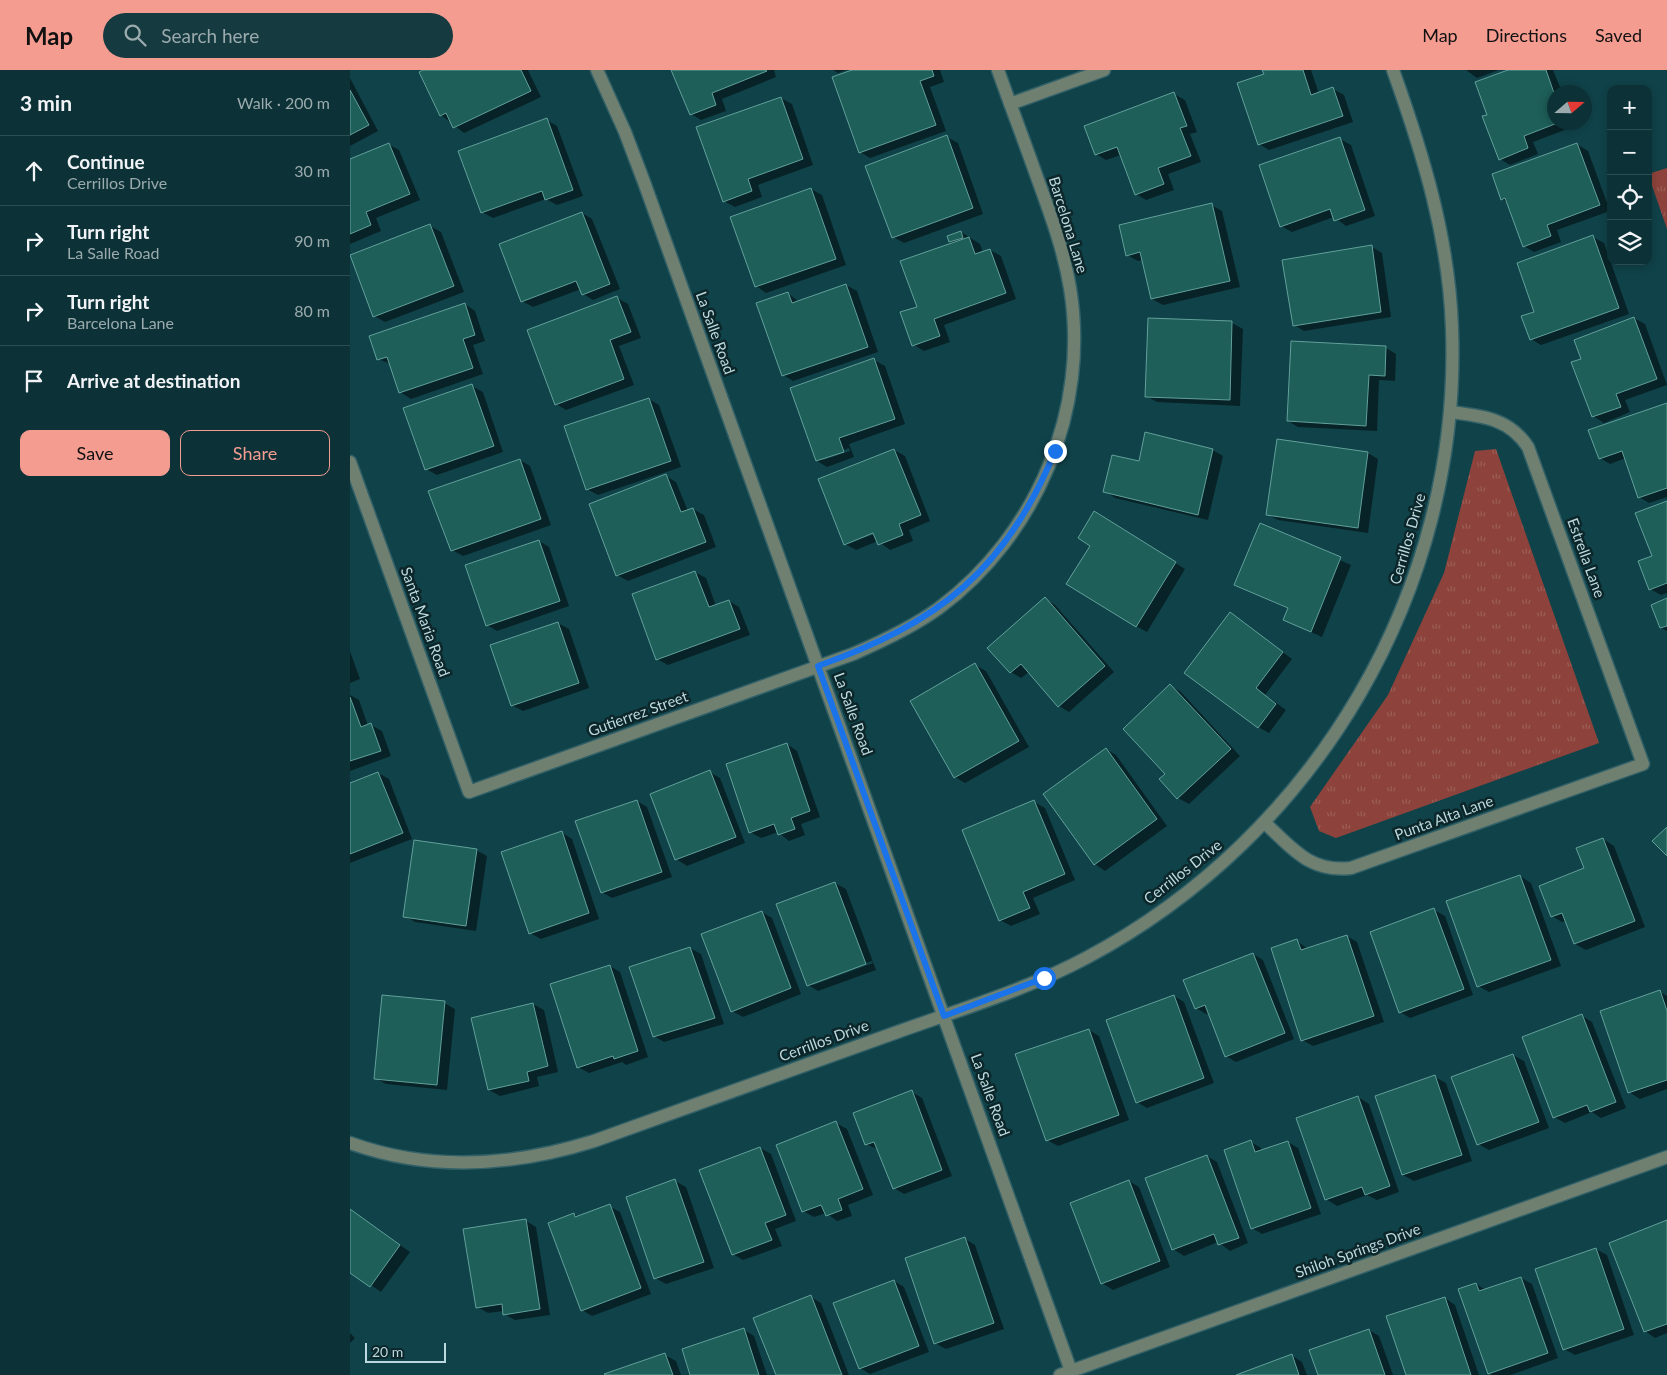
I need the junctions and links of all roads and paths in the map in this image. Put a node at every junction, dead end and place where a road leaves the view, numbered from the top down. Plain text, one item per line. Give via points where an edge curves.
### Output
1 (597, 70) edge
2 (998, 70) edge
3 (1104, 70) edge
4 (1393, 70) edge
5 (1010, 104) junction
6 (1450, 412) junction
7 (350, 462) edge
8 (818, 666) junction
9 (1643, 764) joint
10 (469, 792) joint
11 (1265, 823) junction
12 (944, 1016) junction
13 (350, 1143) edge
14 (1667, 1157) edge
15 (1066, 1373) edge

1 - 8 street, La Salle Road via 644,182
2 - 5 street, Barcelona Lane
3 - 5 street
4 - 6 street, Cerrillos Drive via 1425,163 1444,245 1452,328
5 - 8 street, Barcelona Lane via 1054,226 1070,289 1074,355 1071,388 1055,451 1023,517 988,563 965,586 912,626
6 - 9 street, Estrella Lane via 1499,421 1516,432 1528,447
6 - 11 street, Cerrillos Drive via 1434,512 1413,582 1392,634 1344,722 1301,782
7 - 10 street, Santa Maria Road
8 - 10 street, Gutierrez Street
8 - 12 street, La Salle Road
9 - 11 street, Punta Alta Lane via 1351,868 1332,869 1313,864
11 - 12 street, Cerrillos Drive via 1198,885 1124,936 1044,978
12 - 13 street, Cerrillos Drive via 594,1141 529,1159 462,1163 428,1161 394,1156
12 - 15 street, La Salle Road
14 - 15 street, Shiloh Springs Drive

